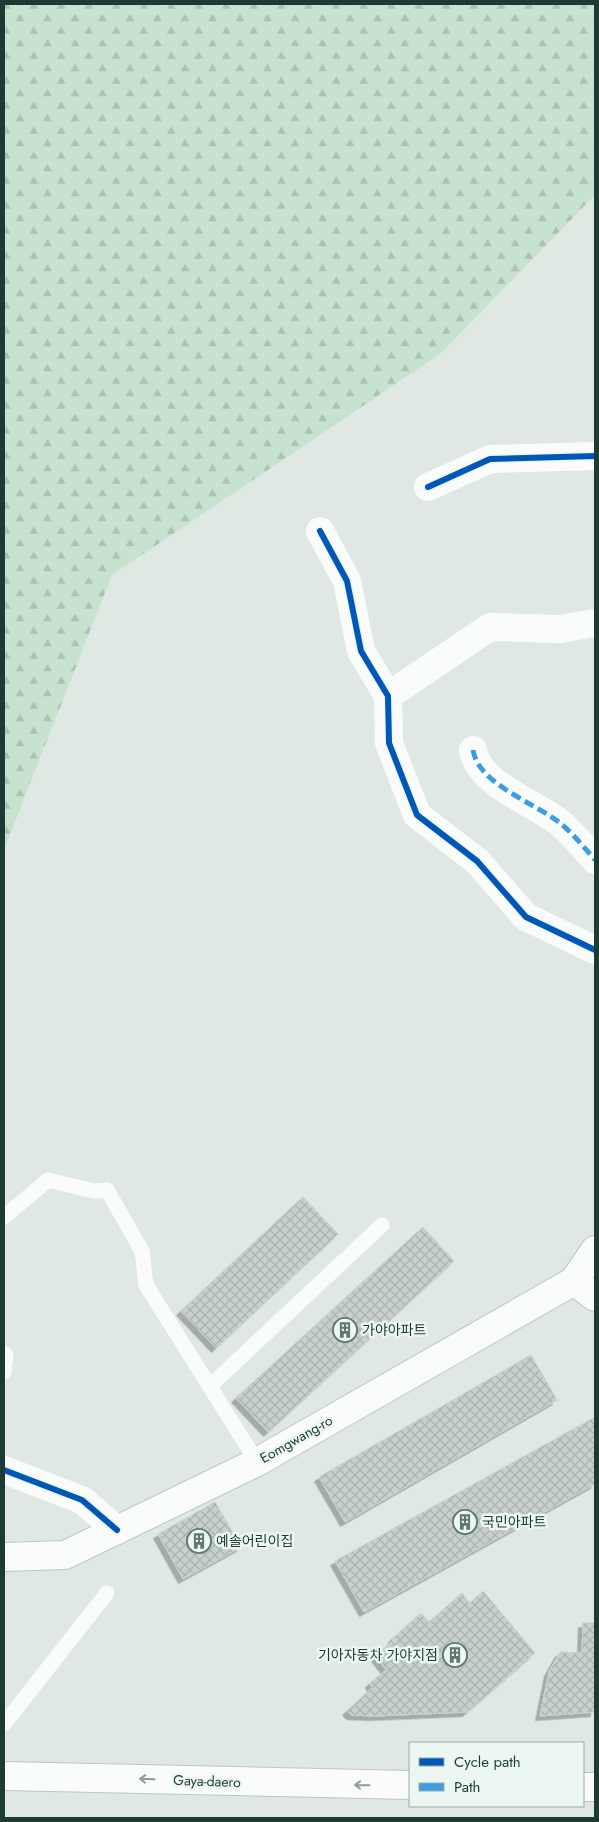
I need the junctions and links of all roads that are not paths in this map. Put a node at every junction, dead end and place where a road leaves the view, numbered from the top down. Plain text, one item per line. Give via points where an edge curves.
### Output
1 (595, 456) edge
2 (428, 487) dead end
3 (320, 531) dead end
4 (595, 623) edge
5 (388, 696) junction
6 (473, 750) dead end
7 (595, 860) edge
8 (595, 950) edge
9 (4, 1217) edge
10 (382, 1226) dead end
11 (595, 1250) edge
12 (574, 1281) junction
13 (595, 1297) edge
14 (4, 1353) edge
15 (4, 1372) edge
16 (210, 1386) junction
17 (257, 1462) junction
18 (4, 1470) edge
19 (117, 1530) junction
20 (4, 1557) edge
21 (107, 1593) dead end
22 (4, 1724) edge
23 (4, 1776) edge
24 (409, 1786) edge

1 - 2 street via 490,459
3 - 5 street via 347,581 361,652
4 - 5 street via 560,629 490,627
5 - 8 street via 388,743 417,815 477,862 526,917
6 - 7 street via 474,758 492,780 542,810 582,844
9 - 16 lane via 48,1180 94,1191 107,1190 142,1251 146,1285
10 - 16 lane
11 - 12 street, Eomgwang-ro
12 - 13 street
12 - 17 street, Eomgwang-ro
14 - 15 lane
16 - 17 lane
17 - 19 street, Eomgwang-ro
18 - 19 street via 82,1500
19 - 20 street, Eomgwang-ro via 65,1555
21 - 22 lane
24 -> 23 street, Gaya-daero

